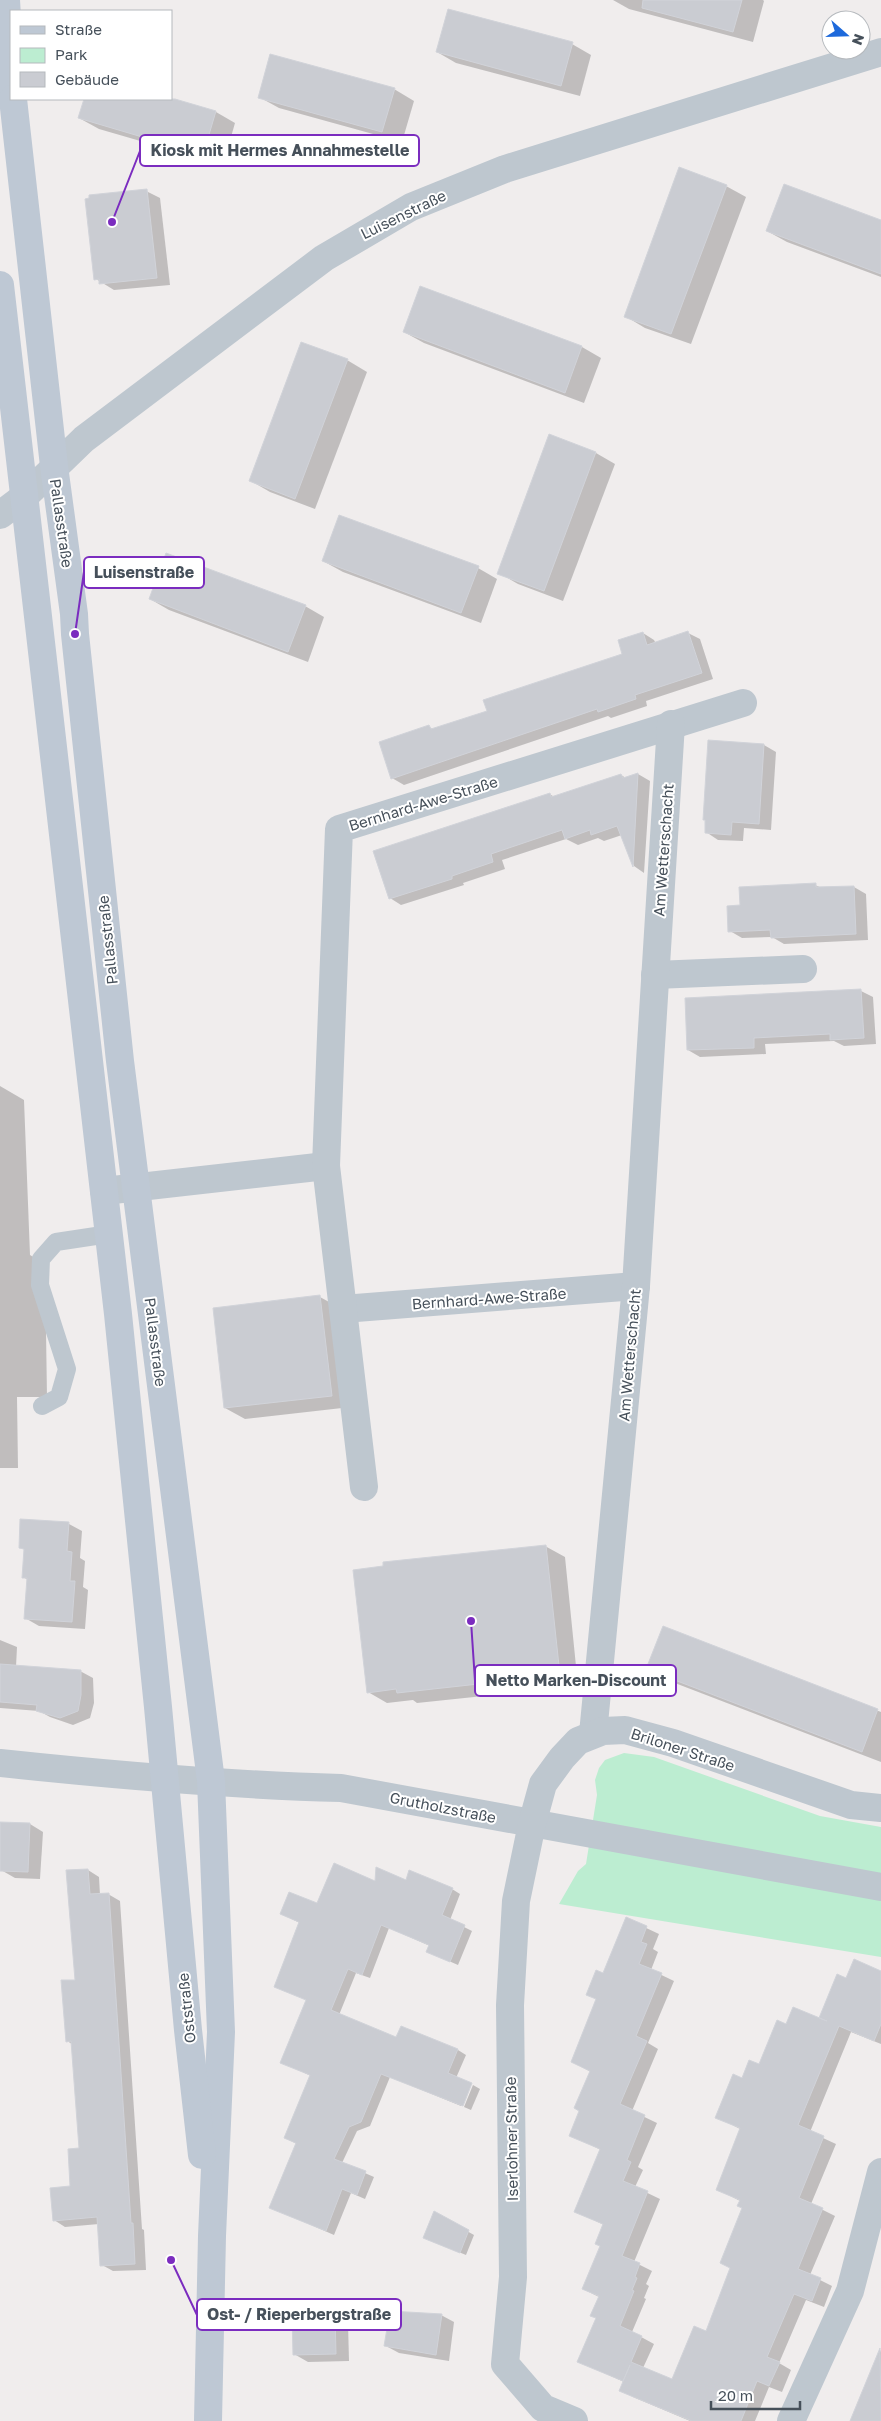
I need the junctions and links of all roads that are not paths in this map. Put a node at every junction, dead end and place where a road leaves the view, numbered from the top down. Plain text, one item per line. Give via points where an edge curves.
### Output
1 (6, 0) edge
2 (881, 52) edge
3 (10, 68) edge
4 (13, 100) edge
5 (0, 286) edge
6 (54, 466) junction
7 (24, 496) junction
8 (0, 515) edge
9 (743, 703) dead end
10 (671, 724) junction
11 (803, 969) dead end
12 (655, 975) junction
13 (326, 1166) junction
14 (136, 1187) junction
15 (104, 1191) junction
16 (109, 1234) junction
17 (636, 1286) junction
18 (343, 1309) junction
19 (42, 1406) dead end
20 (364, 1487) dead end
21 (594, 1734) junction
22 (0, 1763) edge
23 (165, 1779) junction
24 (211, 1781) junction
25 (881, 1808) edge
26 (532, 1824) junction
27 (881, 1887) edge
28 (881, 2172) edge
29 (212, 2236) junction
30 (208, 2421) edge
31 (574, 2421) edge
32 (791, 2421) edge

1 - 3 main road
2 - 6 street, Luisenstraße via 505,169 411,207 324,258 84,439
4 - 6 main road, Pallasstraße
5 - 7 main road, Pallasstraße
6 - 7 street, Luisenstraße
6 - 14 main road, Pallasstraße via 74,614
7 - 8 street, Luisenstraße
7 - 15 main road, Pallasstraße
9 - 10 street, Bernhard-Awe-Straße
10 - 12 street, Am Wetterschacht
10 - 13 street, Bernhard-Awe-Straße via 339,829
11 - 12 street
12 - 17 street, Am Wetterschacht
13 - 14 street
13 - 18 street, Bernhard-Awe-Straße
14 - 15 street
14 - 24 main road, Pallasstraße
15 - 16 main road, Pallasstraße
16 - 19 lane via 56,1242 41,1259 40,1285 67,1369 59,1397
16 - 23 main road, Pallasstraße
17 - 18 street, Bernhard-Awe-Straße
17 - 21 street, Am Wetterschacht
18 - 20 street, Bernhard-Awe-Straße
21 - 25 street, Briloner Straße via 625,1730 673,1743 852,1805
21 - 26 street, Briloner Straße via 578,1741 543,1784
22 - 23 street, Grutholzstraße
23 - 24 street, Grutholzstraße
23 - 29 main road, Oststraße via 188,2030
24 - 26 street, Grutholzstraße via 340,1788
24 - 29 main road, Oststraße via 221,2032
26 - 27 street, Grutholzstraße
26 - 31 street, Iserlohner Straße via 516,1901 510,2005 513,2277 505,2364 543,2408
28 - 32 street via 850,2291
29 - 30 main road, Oststraße

